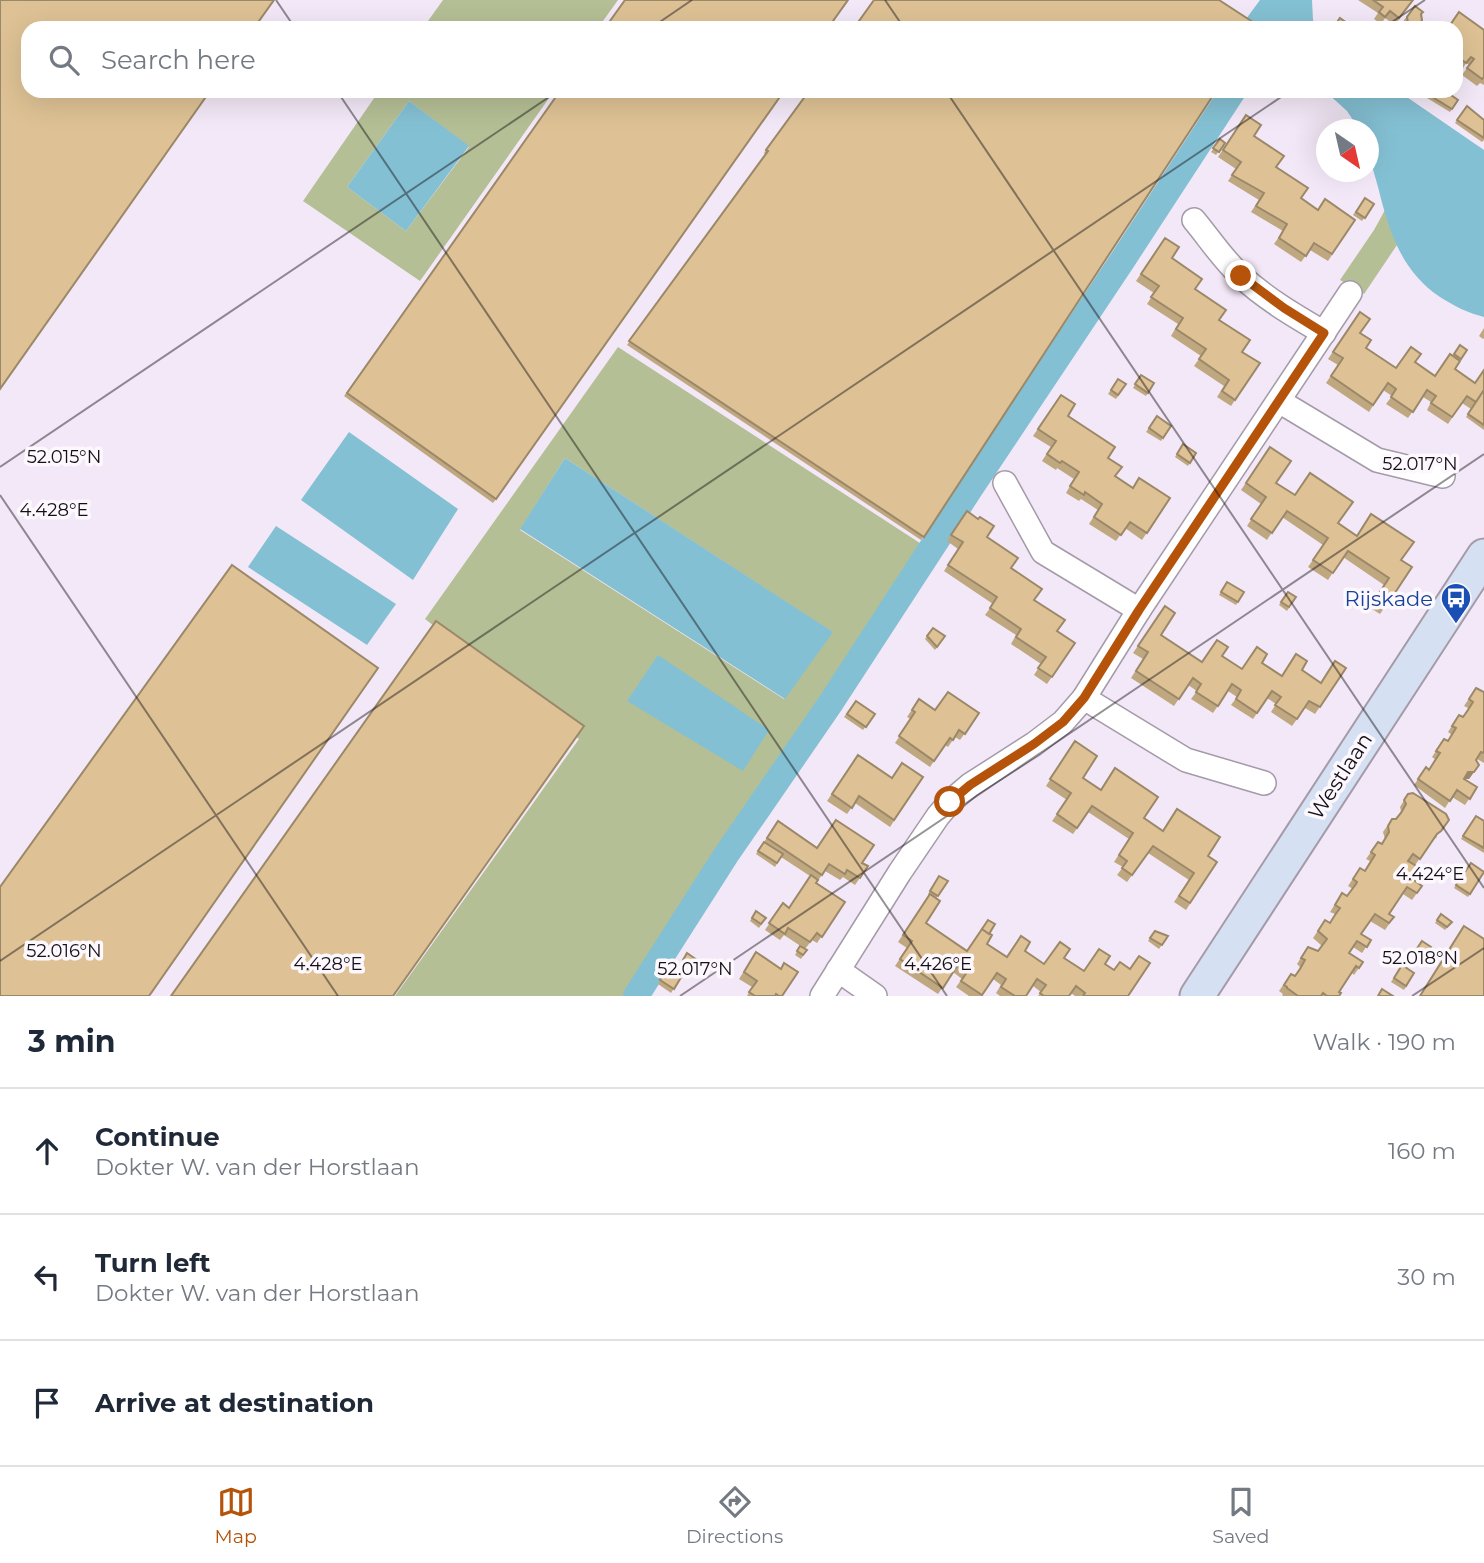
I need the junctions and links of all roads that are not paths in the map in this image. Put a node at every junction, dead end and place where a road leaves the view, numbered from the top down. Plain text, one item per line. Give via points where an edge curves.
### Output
1 (1194, 219) dead end
2 (1350, 293) dead end
3 (1324, 333) junction
4 (1279, 401) junction
5 (1443, 476) dead end
6 (1005, 483) dead end
7 (1484, 556) edge
8 (1139, 610) junction
9 (1084, 698) junction
10 (1264, 783) dead end
11 (838, 970) junction
12 (821, 996) edge
13 (875, 996) edge
14 (1197, 996) edge

1 - 3 street via 1241,276
2 - 3 street
3 - 4 street
4 - 5 street via 1377,460
4 - 8 street
6 - 8 street via 1043,552
7 - 14 main road, Westlaan
8 - 9 street
9 - 10 street via 1186,760
9 - 11 street via 1063,722 970,785 937,816
11 - 12 street
11 - 13 street

